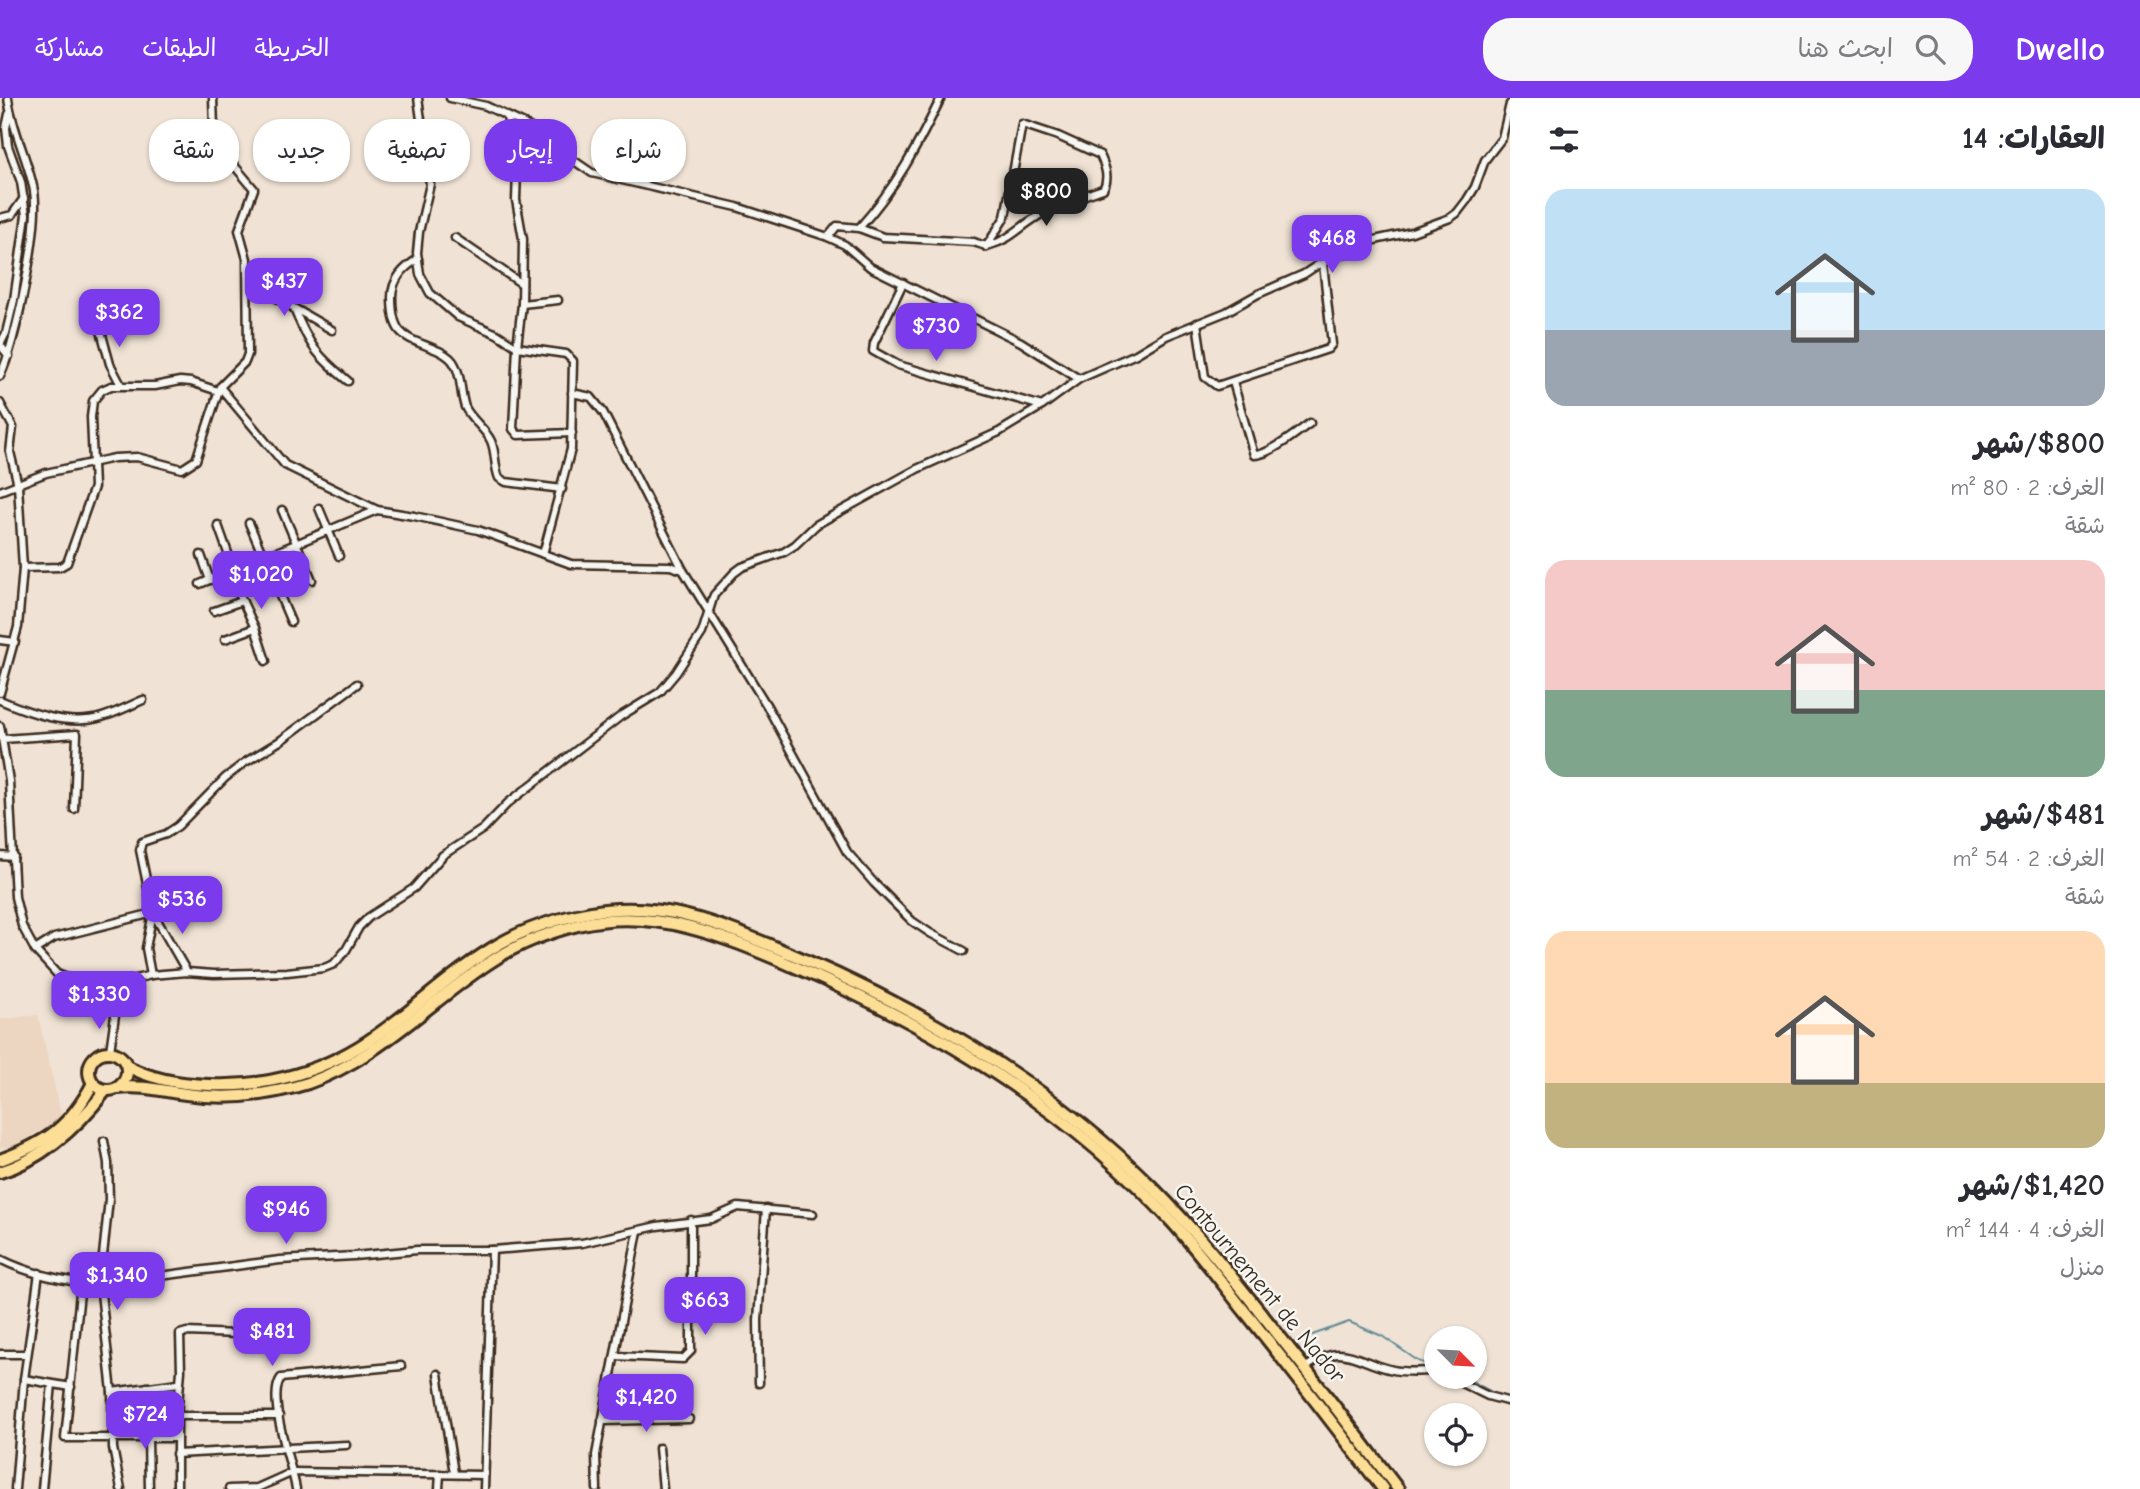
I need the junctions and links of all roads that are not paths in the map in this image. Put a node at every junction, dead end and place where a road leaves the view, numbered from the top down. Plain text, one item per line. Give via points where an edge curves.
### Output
1 (213, 98) edge
2 (418, 98) edge
3 (450, 98) edge
4 (940, 98) edge
5 (7, 99) edge
6 (1510, 104) edge
7 (10, 113) junction
8 (507, 117) junction
9 (24, 198) junction
10 (0, 218) edge
11 (859, 228) junction
12 (455, 237) dead end
13 (828, 237) junction
14 (986, 247) junction
15 (418, 259) junction
16 (1323, 264) junction
17 (248, 282) junction
18 (903, 283) junction
19 (522, 284) junction
20 (558, 300) dead end
21 (522, 304) junction
22 (293, 307) junction
23 (98, 320) dead end
24 (1197, 323) junction
25 (332, 330) dead end
26 (0, 345) edge
27 (517, 347) junction
28 (9, 356) junction
29 (0, 376) edge
30 (1079, 379) junction
31 (348, 381) dead end
32 (1233, 382) junction
33 (121, 386) junction
34 (219, 389) junction
35 (572, 393) junction
36 (0, 403) edge
37 (1042, 406) junction
38 (1310, 423) dead end
39 (572, 433) junction
40 (93, 461) junction
41 (18, 485) junction
42 (562, 489) junction
43 (0, 491) edge
44 (318, 508) dead end
45 (282, 510) dead end
46 (377, 510) junction
47 (249, 523) dead end
48 (218, 525) dead end
49 (328, 531) junction
50 (297, 544) junction
51 (543, 554) junction
52 (201, 555) dead end
53 (339, 556) dead end
54 (264, 558) junction
55 (23, 568) junction
56 (683, 570) junction
57 (232, 571) junction
58 (210, 580) junction
59 (312, 580) dead end
60 (200, 584) dead end
61 (242, 601) junction
62 (214, 611) dead end
63 (709, 612) junction
64 (291, 622) dead end
65 (254, 628) junction
66 (225, 639) dead end
67 (0, 640) edge
68 (15, 642) junction
69 (266, 661) dead end
70 (356, 684) dead end
71 (0, 693) edge
72 (0, 700) edge
73 (143, 701) dead end
74 (0, 726) edge
75 (3, 739) junction
76 (74, 809) dead end
77 (0, 856) edge
78 (14, 857) junction
79 (153, 913) junction
80 (35, 950) junction
81 (964, 951) dead end
82 (187, 972) junction
83 (151, 975) junction
84 (117, 991) junction
85 (110, 1051) junction
86 (127, 1066) junction
87 (93, 1083) junction
88 (118, 1087) junction
89 (106, 1090) junction
90 (104, 1141) dead end
91 (0, 1160) edge
92 (0, 1172) edge
93 (766, 1209) junction
94 (813, 1214) dead end
95 (691, 1220) junction
96 (638, 1231) junction
97 (492, 1250) junction
98 (0, 1259) edge
99 (39, 1273) junction
100 (80, 1283) junction
101 (100, 1284) junction
102 (237, 1334) dead end
103 (1, 1354) edge
104 (27, 1354) junction
105 (615, 1356) junction
106 (0, 1364) edge
107 (401, 1366) dead end
108 (1298, 1366) junction
109 (1424, 1372) edge
110 (438, 1374) dead end
111 (24, 1379) junction
112 (178, 1383) junction
113 (759, 1383) dead end
114 (52, 1384) junction
115 (71, 1387) junction
116 (147, 1387) junction
117 (1475, 1390) edge
118 (112, 1392) junction
119 (1510, 1402) edge
120 (177, 1416) junction
121 (279, 1416) junction
122 (689, 1419) dead end
123 (602, 1421) junction
124 (149, 1437) junction
125 (48, 1438) junction
126 (65, 1438) junction
127 (177, 1438) junction
128 (113, 1439) junction
129 (346, 1444) dead end
130 (659, 1448) dead end
131 (285, 1449) junction
132 (176, 1454) junction
133 (293, 1472) junction
134 (454, 1473) junction
135 (440, 1474) junction
136 (484, 1475) junction
137 (15, 1489) edge
138 (42, 1489) edge
139 (121, 1489) edge
140 (149, 1489) edge
141 (177, 1489) edge
142 (229, 1489) edge
143 (296, 1489) edge
144 (439, 1489) edge
145 (484, 1489) edge
146 (597, 1489) edge
147 (663, 1489) edge
148 (1383, 1489) edge
149 (1398, 1489) edge

1 - 17 street via 214,128 222,151 254,189 239,229
2 - 15 street via 430,184
3 - 8 street via 486,106
4 - 11 street via 898,180
5 - 7 street
6 - 16 street via 1502,138 1457,214 1412,232 1370,241
7 - 9 street via 8,146
7 - 28 street via 36,208
8 - 13 street via 561,145 592,173 737,207
8 - 19 street via 523,239
9 - 10 street via 12,215
9 - 26 street via 26,215 14,300
11 - 13 street via 837,226
11 - 14 street via 883,237 974,242
12 - 19 street
13 - 18 street via 870,267
14 - 14 street via 1077,197 1103,189 1107,183 1100,155 1022,124 1005,217
15 - 27 street via 430,293 458,317
15 - 42 street via 395,281 396,328 453,360 466,408 493,446 499,478
16 - 24 street
16 - 32 street via 1331,347
17 - 22 street
17 - 34 street via 247,358
18 - 30 street via 1021,342
18 - 37 street via 873,351 898,365
19 - 21 street
20 - 21 street
21 - 27 street
22 - 25 street
22 - 31 street via 319,357
23 - 33 street
24 - 30 street
24 - 32 street via 1205,377 1217,386
26 - 28 street
27 - 35 street via 570,356
27 - 39 street via 514,433
28 - 29 street
30 - 37 street
32 - 38 street via 1254,455 1260,456
33 - 34 street via 180,381
33 - 40 street via 102,390 93,401
34 - 40 street via 201,451 187,468 136,457
34 - 46 street via 285,465
35 - 39 street
35 - 56 street via 591,397 603,412
36 - 41 street via 13,427 10,452
37 - 63 street via 816,525 784,552 742,567 714,595
39 - 42 street
40 - 41 street
40 - 55 street via 94,490 67,563
41 - 43 street
41 - 55 street
42 - 51 street
44 - 49 street
45 - 50 street
46 - 49 street
46 - 51 street via 478,530
47 - 54 street
48 - 57 street
49 - 50 street
49 - 53 street
50 - 54 street
50 - 59 street
51 - 56 street via 570,564
52 - 58 street
54 - 57 street
54 - 64 street
55 - 68 street
56 - 63 street
57 - 58 street
57 - 61 street
58 - 60 street
61 - 62 street
61 - 65 street
63 - 81 street via 847,852 912,920
63 - 82 street via 702,633 660,692 621,716 508,803 483,829 443,855 414,888 369,917 334,964 287,972
65 - 66 street
65 - 69 street
67 - 68 street
68 - 71 street
70 - 79 street via 225,778 178,826 142,842
72 - 73 street via 41,715 82,720
74 - 75 street
75 - 76 street via 77,734
75 - 78 street
77 - 78 street
78 - 80 street via 18,915
79 - 80 street via 54,938
79 - 82 street
79 - 83 street via 146,948
80 - 84 street via 53,971 68,979
82 - 83 street
83 - 84 street via 128,981
84 - 85 street
85 - 86 highway
85 - 87 highway via 94,1058 89,1074
86 - 88 highway via 124,1082
86 - 108 highway, Contournement de Nador via 148,1076 191,1085 235,1085 289,1077 350,1052 461,969 543,924 586,913 630,909 673,912 716,923 904,1007 1034,1088 1152,1187 1205,1243
87 - 89 highway
87 - 91 highway via 64,1124 35,1147
88 - 89 highway
88 - 108 highway, Contournement de Nador via 224,1097 292,1088 355,1062 489,962 539,937 610,920 694,928 753,949 877,1005 1028,1096 1088,1143 1172,1222
89 - 92 highway via 54,1144
90 - 101 street via 109,1199
93 - 94 street
93 - 95 street via 738,1207 717,1218
93 - 113 street via 758,1320
95 - 96 street
95 - 105 street via 691,1351 683,1359
96 - 97 street via 583,1243
96 - 105 street
97 - 101 street via 417,1250 280,1260
97 - 136 street
98 - 99 street
99 - 100 street
99 - 104 street
100 - 101 street
100 - 115 street
101 - 118 street
102 - 112 street via 181,1333
103 - 104 street
103 - 106 street
104 - 111 street
105 - 123 street
107 - 121 street via 281,1378 276,1390
108 - 109 street via 1341,1353 1390,1369
108 - 148 highway, Contournement de Nador
108 - 149 highway, Contournement de Nador
110 - 134 street
111 - 114 street
111 - 137 street
112 - 116 street
112 - 120 street
114 - 115 street
114 - 125 street
115 - 126 street
116 - 118 street
116 - 124 street
117 - 119 street
118 - 128 street
120 - 121 street
120 - 127 street
121 - 131 street
122 - 123 street
123 - 146 street
124 - 127 street
124 - 128 street
124 - 140 street
125 - 126 street
125 - 138 street
126 - 128 street
127 - 132 street
128 - 139 street
129 - 131 street
130 - 147 street
131 - 132 street
131 - 133 street
132 - 141 street
133 - 135 street
133 - 142 street via 257,1488
133 - 143 street
134 - 135 street
134 - 136 street
135 - 144 street
136 - 145 street

